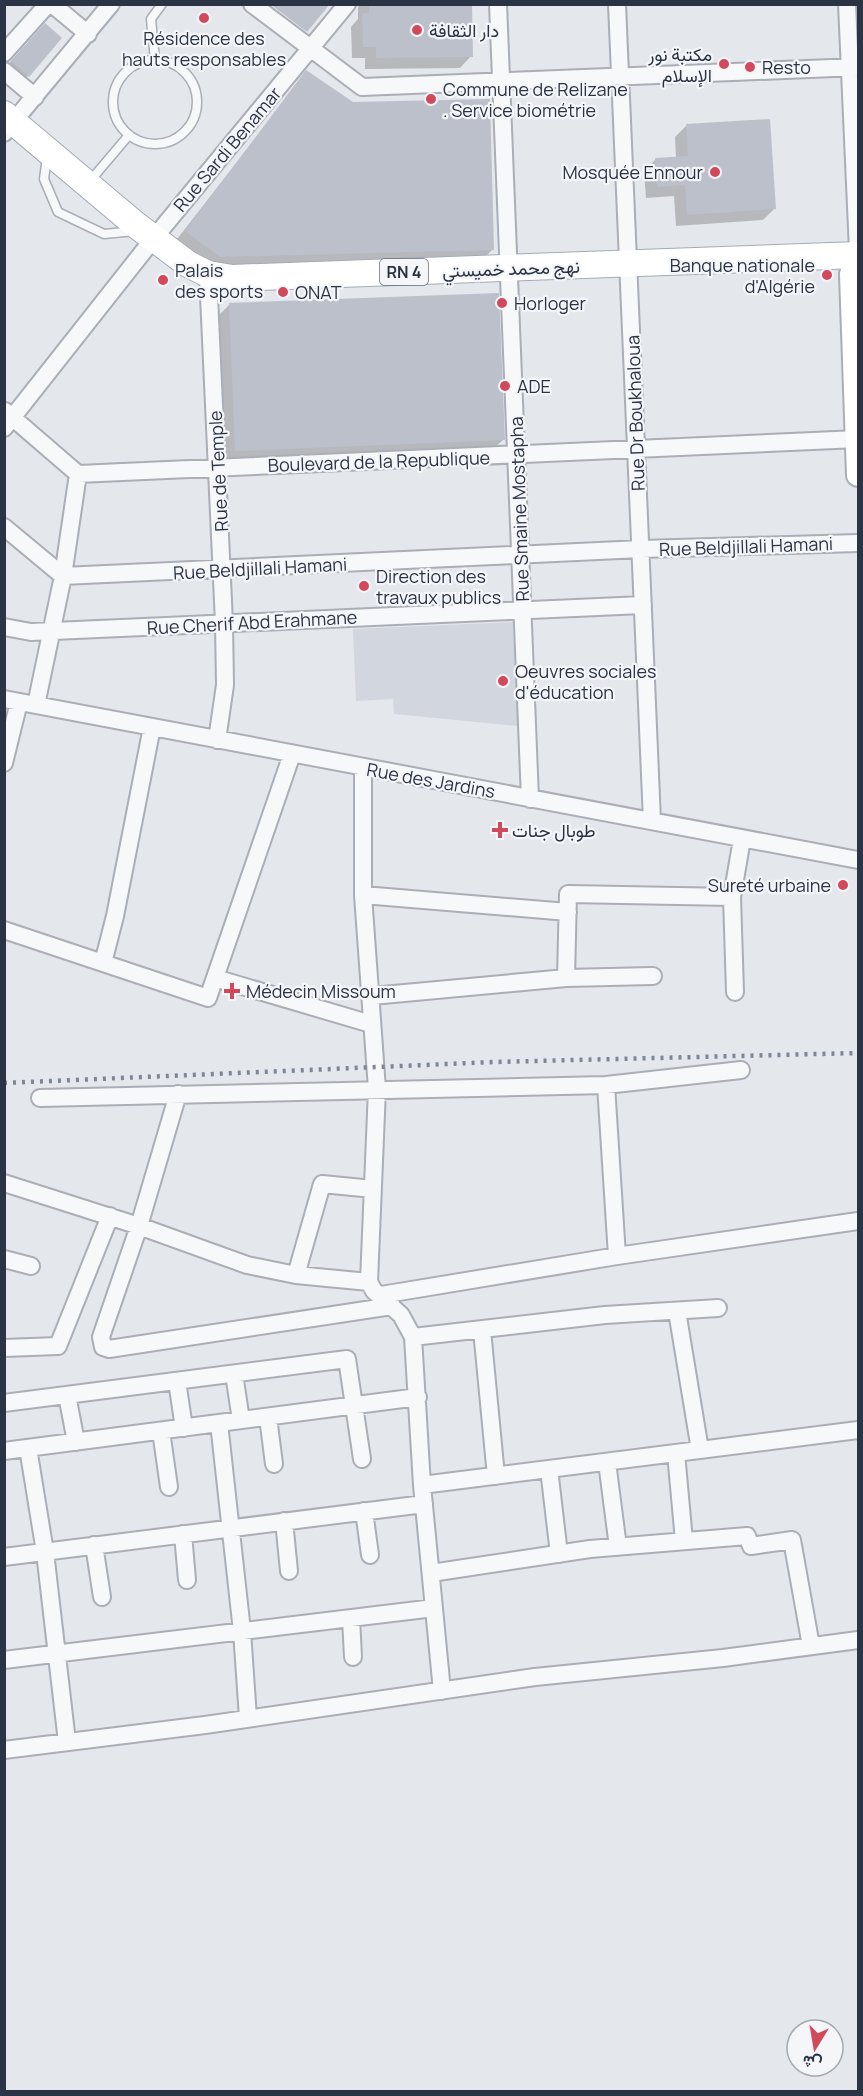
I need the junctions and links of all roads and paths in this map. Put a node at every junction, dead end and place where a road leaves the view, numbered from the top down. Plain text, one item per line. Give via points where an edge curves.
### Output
1 (50, 4) edge
2 (111, 4) edge
3 (162, 4) edge
4 (252, 4) edge
5 (347, 4) edge
6 (498, 4) edge
7 (617, 4) edge
8 (847, 4) edge
9 (88, 34) junction
10 (309, 49) junction
11 (4, 53) edge
12 (155, 60) junction
13 (854, 67) edge
14 (4, 72) edge
15 (620, 75) junction
16 (501, 80) junction
17 (35, 97) junction
18 (8, 123) edge
19 (129, 135) junction
20 (47, 150) junction
21 (88, 184) junction
22 (149, 234) junction
23 (858, 254) edge
24 (628, 263) junction
25 (509, 268) junction
26 (208, 274) junction
27 (7, 419) edge
28 (858, 439) edge
29 (636, 450) junction
30 (516, 456) junction
31 (218, 468) junction
32 (78, 474) junction
33 (858, 475) edge
34 (4, 527) edge
35 (858, 543) edge
36 (641, 549) junction
37 (520, 556) junction
38 (223, 569) junction
39 (63, 576) junction
40 (643, 605) junction
41 (523, 610) junction
42 (224, 623) junction
43 (4, 627) edge
44 (51, 631) junction
45 (12, 700) edge
46 (36, 705) junction
47 (152, 727) junction
48 (217, 740) junction
49 (292, 754) junction
50 (4, 763) edge
51 (363, 768) junction
52 (530, 799) junction
53 (652, 821) junction
54 (742, 839) junction
55 (858, 860) edge
56 (363, 895) junction
57 (732, 897) junction
58 (568, 912) junction
59 (4, 930) edge
60 (103, 963) junction
61 (653, 976) dead end
62 (215, 978) junction
63 (566, 978) junction
64 (735, 992) dead end
65 (372, 996) junction
66 (371, 1024) junction
67 (741, 1070) dead end
68 (606, 1085) junction
69 (377, 1089) junction
70 (178, 1094) junction
71 (40, 1098) dead end
72 (4, 1183) edge
73 (373, 1189) junction
74 (110, 1216) junction
75 (858, 1221) edge
76 (139, 1226) junction
77 (617, 1256) junction
78 (4, 1259) edge
79 (31, 1266) dead end
80 (296, 1275) junction
81 (369, 1282) junction
82 (387, 1300) junction
83 (718, 1308) dead end
84 (677, 1311) junction
85 (482, 1330) junction
86 (413, 1337) junction
87 (4, 1348) edge
88 (234, 1374) junction
89 (177, 1381) junction
90 (67, 1395) junction
91 (418, 1397) junction
92 (4, 1403) edge
93 (355, 1405) junction
94 (268, 1416) junction
95 (241, 1420) junction
96 (219, 1423) junction
97 (184, 1428) junction
98 (858, 1430) edge
99 (161, 1431) junction
100 (76, 1442) junction
101 (28, 1448) junction
102 (700, 1450) junction
103 (4, 1451) edge
104 (676, 1453) junction
105 (362, 1459) dead end
106 (607, 1462) junction
107 (274, 1464) dead end
108 (549, 1469) junction
109 (496, 1476) junction
110 (422, 1485) junction
111 (169, 1487) dead end
112 (424, 1504) junction
113 (364, 1511) junction
114 (284, 1521) junction
115 (231, 1527) junction
116 (183, 1534) junction
117 (684, 1541) junction
118 (94, 1545) junction
119 (618, 1547) junction
120 (45, 1552) junction
121 (560, 1554) junction
122 (370, 1555) dead end
123 (4, 1557) edge
124 (289, 1571) dead end
125 (431, 1573) junction
126 (187, 1580) dead end
127 (102, 1597) dead end
128 (434, 1608) junction
129 (351, 1618) junction
130 (242, 1631) junction
131 (858, 1640) edge
132 (811, 1646) junction
133 (57, 1654) junction
134 (353, 1657) dead end
135 (4, 1660) edge
136 (442, 1691) junction
137 (248, 1718) junction
138 (67, 1742) junction
139 (4, 1750) edge

1 - 9 street
1 - 11 street
2 - 9 street
3 - 12 lane via 152,19
4 - 10 street
5 - 10 street, Rue Sardi Benamar
6 - 16 street, Rue Smaine Mostapha
7 - 15 street, Rue Dr Boukhaloua
8 - 13 street
9 - 17 street
10 - 16 street via 362,87
10 - 22 street, Rue Sardi Benamar
12 - 19 lane via 132,66 118,80 112,100 116,120
12 - 19 lane via 172,63 188,76 197,94 196,114 185,132 168,142 147,144
13 - 15 street
13 - 23 street
14 - 17 street
15 - 16 street
15 - 24 street, Rue Dr Boukhaloua
16 - 25 street, Rue Smaine Mostapha
17 - 18 street
18 - 20 main road, نهج محمد خميستي / RN 4
19 - 21 lane
20 - 21 main road, نهج محمد خميستي / RN 4
20 - 22 lane via 44,179 58,212 104,234
21 - 22 main road, نهج محمد خميستي / RN 4
22 - 26 main road, نهج محمد خميستي / RN 4
22 - 27 street, Rue Sardi Benamar
23 - 24 main road, نهج محمد خميستي / RN 4
23 - 28 street via 851,274
24 - 25 main road, نهج محمد خميستي / RN 4
24 - 29 street, Rue Dr Boukhaloua
25 - 26 main road, نهج محمد خميستي / RN 4 via 232,278
25 - 30 street, Rue Smaine Mostapha
26 - 31 street, Rue de Temple
27 - 32 street
28 - 29 street, Boulevard de la Republique
28 - 33 street
29 - 30 street, Boulevard de la Republique
29 - 36 street, Rue Dr Boukhaloua
30 - 31 street, Boulevard de la Republique
30 - 37 street, Rue Smaine Mostapha
31 - 32 street, Boulevard de la Republique
31 - 38 street, Rue de Temple
32 - 39 street
34 - 39 street
35 - 36 street, Rue Beldjillali Hamani
36 - 37 street, Rue Beldjillali Hamani
36 - 40 street, Rue Dr Boukhaloua
37 - 38 street, Rue Beldjillali Hamani
37 - 41 street, Rue Smaine Mostapha
38 - 39 street, Rue Beldjillali Hamani
38 - 42 street, Rue de Temple
39 - 44 street
40 - 41 street, Rue Cherif Abd Erahmane
40 - 53 street, Rue Dr Boukhaloua
41 - 42 street, Rue Cherif Abd Erahmane
41 - 52 street, Rue Smaine Mostapha
42 - 44 street, Rue Cherif Abd Erahmane
42 - 48 street, Rue de Temple via 225,685
43 - 44 street, Rue Cherif Abd Erahmane
44 - 46 street
45 - 46 street, Rue des Jardins
45 - 50 street
46 - 47 street, Rue des Jardins
47 - 48 street, Rue des Jardins
47 - 60 street
48 - 49 street, Rue des Jardins
49 - 51 street, Rue des Jardins
49 - 62 street
51 - 52 street, Rue des Jardins
51 - 56 street
52 - 53 street, Rue des Jardins
53 - 54 street, Rue des Jardins
54 - 55 street, Rue des Jardins
54 - 57 street
56 - 58 street
56 - 65 street
57 - 58 street via 568,894
57 - 64 street
58 - 63 street
59 - 60 street
60 - 62 street via 208,998
61 - 63 street
62 - 66 street
63 - 65 street
65 - 66 street
66 - 69 street
67 - 68 street
68 - 69 street
68 - 77 street
69 - 70 street
69 - 73 street
70 - 71 street
70 - 76 street
72 - 74 street
73 - 80 street via 322,1184
73 - 81 street
74 - 76 street
74 - 87 street via 58,1346
75 - 77 street
76 - 80 street via 247,1265
76 - 82 street via 101,1337 103,1347 109,1349
77 - 82 street
78 - 79 street
80 - 81 street
81 - 82 street
82 - 86 street
83 - 84 street
84 - 85 street via 605,1315
84 - 102 street
85 - 86 street
85 - 109 street
86 - 91 street
88 - 89 street
88 - 93 street via 347,1359
88 - 95 street
89 - 90 street
89 - 97 street
90 - 92 street
90 - 100 street
91 - 93 street
91 - 110 street
93 - 94 street
93 - 105 street
94 - 95 street
94 - 107 street
95 - 96 street
96 - 97 street
96 - 115 street
97 - 99 street
98 - 102 street
99 - 100 street
99 - 111 street
100 - 101 street
101 - 103 street
101 - 120 street
102 - 104 street
104 - 106 street
104 - 117 street
106 - 108 street
106 - 119 street
108 - 109 street
108 - 121 street
109 - 110 street
110 - 112 street
112 - 113 street
112 - 125 street
113 - 114 street
113 - 122 street
114 - 115 street
114 - 124 street
115 - 116 street
115 - 130 street
116 - 118 street
116 - 126 street
117 - 119 street
117 - 132 street via 747,1536 751,1546 792,1540
118 - 120 street
118 - 127 street
119 - 121 street
120 - 123 street
120 - 133 street
121 - 125 street
125 - 128 street
128 - 129 street
128 - 136 street
129 - 130 street
129 - 134 street
130 - 133 street
130 - 137 street
131 - 132 street
132 - 136 street
133 - 135 street
133 - 138 street
136 - 137 street
137 - 138 street
138 - 139 street

